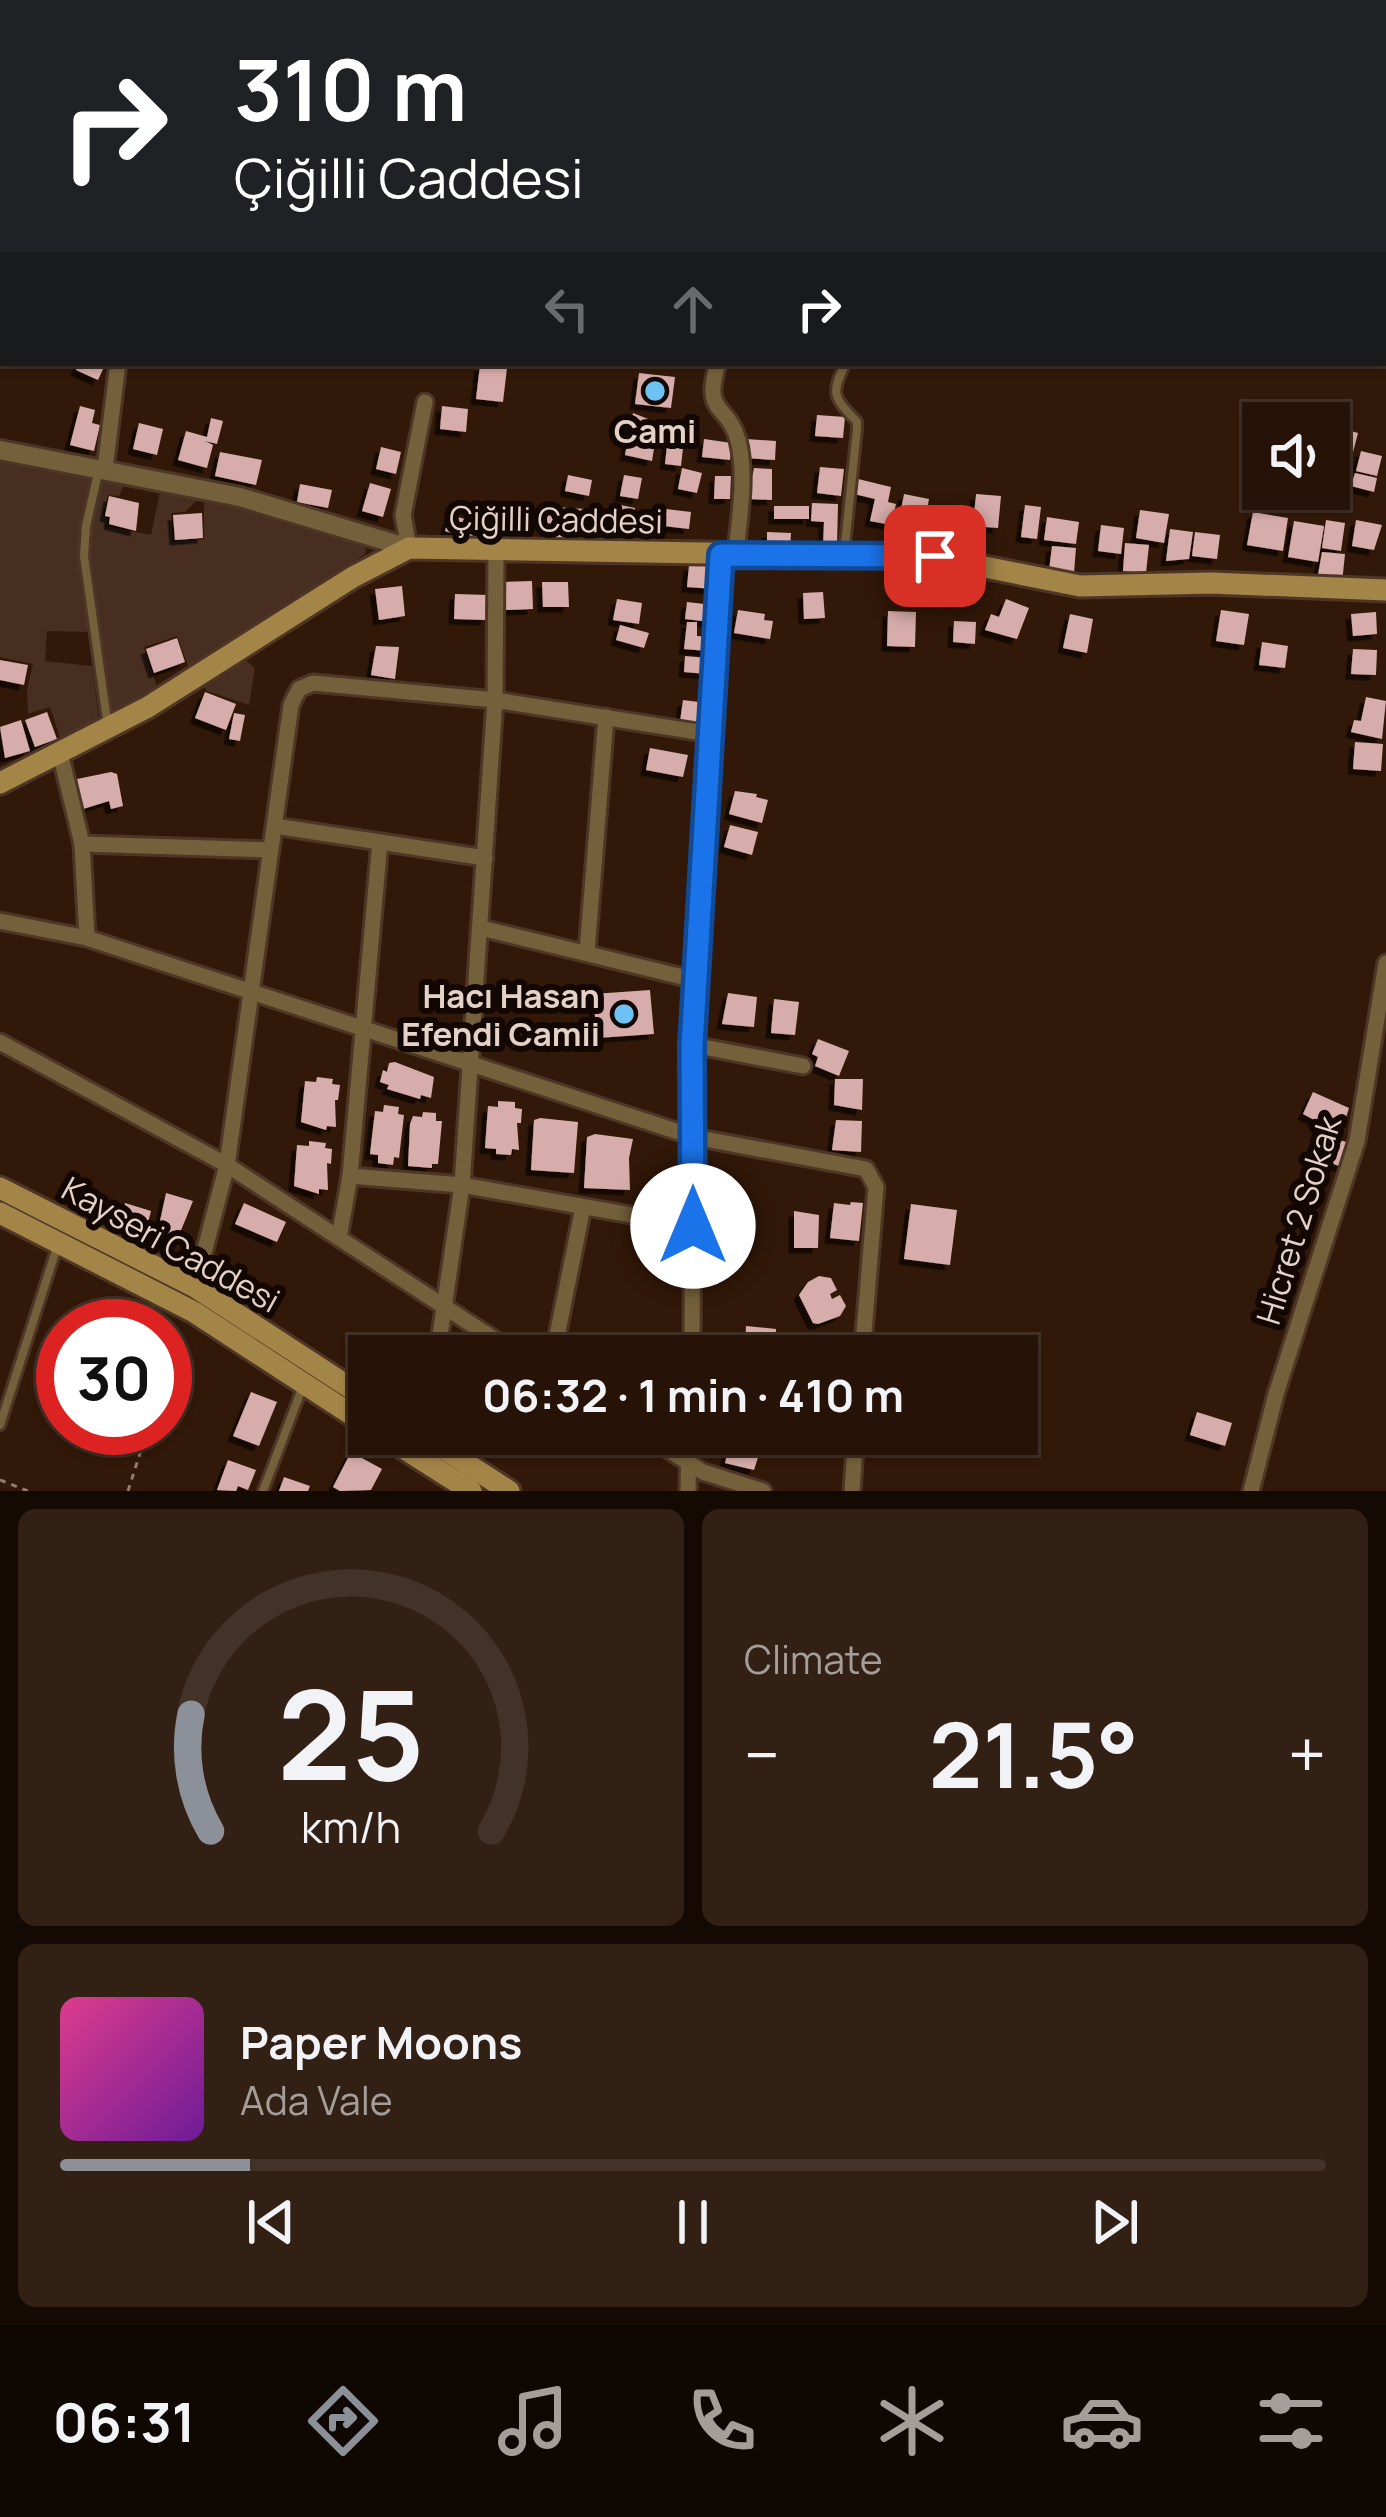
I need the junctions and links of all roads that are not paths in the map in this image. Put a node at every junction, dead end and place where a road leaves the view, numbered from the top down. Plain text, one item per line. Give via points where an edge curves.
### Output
1 (118, 366) edge
2 (717, 366) edge
3 (845, 366) edge
4 (424, 402) dead end
5 (0, 451) edge
6 (102, 468) junction
7 (409, 548) junction
8 (496, 551) junction
9 (729, 555) junction
10 (843, 555) junction
11 (1386, 590) edge
12 (494, 700) junction
13 (606, 718) junction
14 (109, 729) junction
15 (710, 734) junction
16 (60, 753) junction
17 (0, 782) edge
18 (274, 826) junction
19 (380, 842) junction
20 (82, 844) junction
21 (272, 850) junction
22 (485, 858) junction
23 (0, 921) edge
24 (481, 928) junction
25 (87, 938) junction
26 (587, 952) junction
27 (1386, 963) edge
28 (695, 980) junction
29 (252, 992) junction
30 (364, 1029) junction
31 (0, 1042) edge
32 (692, 1045) junction
33 (470, 1064) junction
34 (803, 1066) dead end
35 (694, 1137) junction
36 (227, 1165) junction
37 (350, 1177) junction
38 (462, 1185) junction
39 (0, 1187) edge
40 (583, 1207) junction
41 (0, 1213) edge
42 (693, 1226) junction
43 (339, 1238) junction
44 (58, 1242) junction
45 (195, 1287) junction
46 (445, 1309) junction
47 (441, 1335) edge
48 (486, 1335) edge
49 (558, 1335) edge
50 (692, 1335) edge
51 (864, 1335) edge
52 (304, 1384) junction
53 (348, 1386) edge
54 (348, 1412) edge
55 (0, 1425) edge
56 (414, 1455) edge
57 (453, 1455) edge
58 (676, 1455) edge
59 (688, 1455) edge
60 (855, 1455) edge
61 (688, 1463) junction
62 (263, 1491) edge
63 (471, 1491) edge
64 (509, 1491) edge
65 (688, 1491) edge
66 (763, 1491) edge
67 (852, 1491) edge
68 (1250, 1491) edge

1 - 6 street
2 - 9 street via 715,407 737,435 742,470
3 - 10 lane via 835,393 857,429
4 - 7 street via 404,515
5 - 6 street
6 - 7 street via 240,496
6 - 14 lane via 84,556
7 - 8 main road, Çiğilli Caddesi
7 - 14 main road, Çiğilli Caddesi
8 - 9 main road, Çiğilli Caddesi
8 - 12 street
9 - 10 main road, Çiğilli Caddesi
9 - 15 street
10 - 11 main road, Çiğilli Caddesi via 935,556 1080,586
12 - 13 street
12 - 18 street via 303,686 291,705
12 - 22 street
13 - 15 street
13 - 26 street
14 - 16 main road, Çiğilli Caddesi
15 - 28 street
16 - 17 main road, Çiğilli Caddesi
16 - 20 street
18 - 19 street
18 - 21 street
19 - 22 street
19 - 30 street
20 - 21 street
20 - 25 street
21 - 29 street
22 - 24 street
23 - 25 street
24 - 26 street
24 - 33 street
25 - 29 street
26 - 28 street
27 - 68 street, Hicret 2 Sokak via 1357,1142
28 - 32 street
29 - 30 street
29 - 36 street
30 - 33 street
30 - 37 street
31 - 36 street
32 - 34 street
32 - 35 street
33 - 35 street
33 - 38 street
35 - 42 street
35 - 51 street via 871,1173
36 - 43 street
36 - 45 street
37 - 38 street
37 - 43 street
38 - 40 street
38 - 46 street
39 - 45 main road, Kayseri Caddesi
40 - 42 street
40 - 49 street
41 - 44 main road, Kayseri Caddesi
42 - 50 street
43 - 46 street
44 - 52 main road, Kayseri Caddesi via 194,1312
44 - 55 lane
45 - 53 main road, Kayseri Caddesi
46 - 47 street
46 - 48 street
52 - 54 main road, Kayseri Caddesi
52 - 62 lane
56 - 63 main road
57 - 64 main road
58 - 61 street
59 - 61 street
60 - 67 street
61 - 65 street
61 - 66 street

